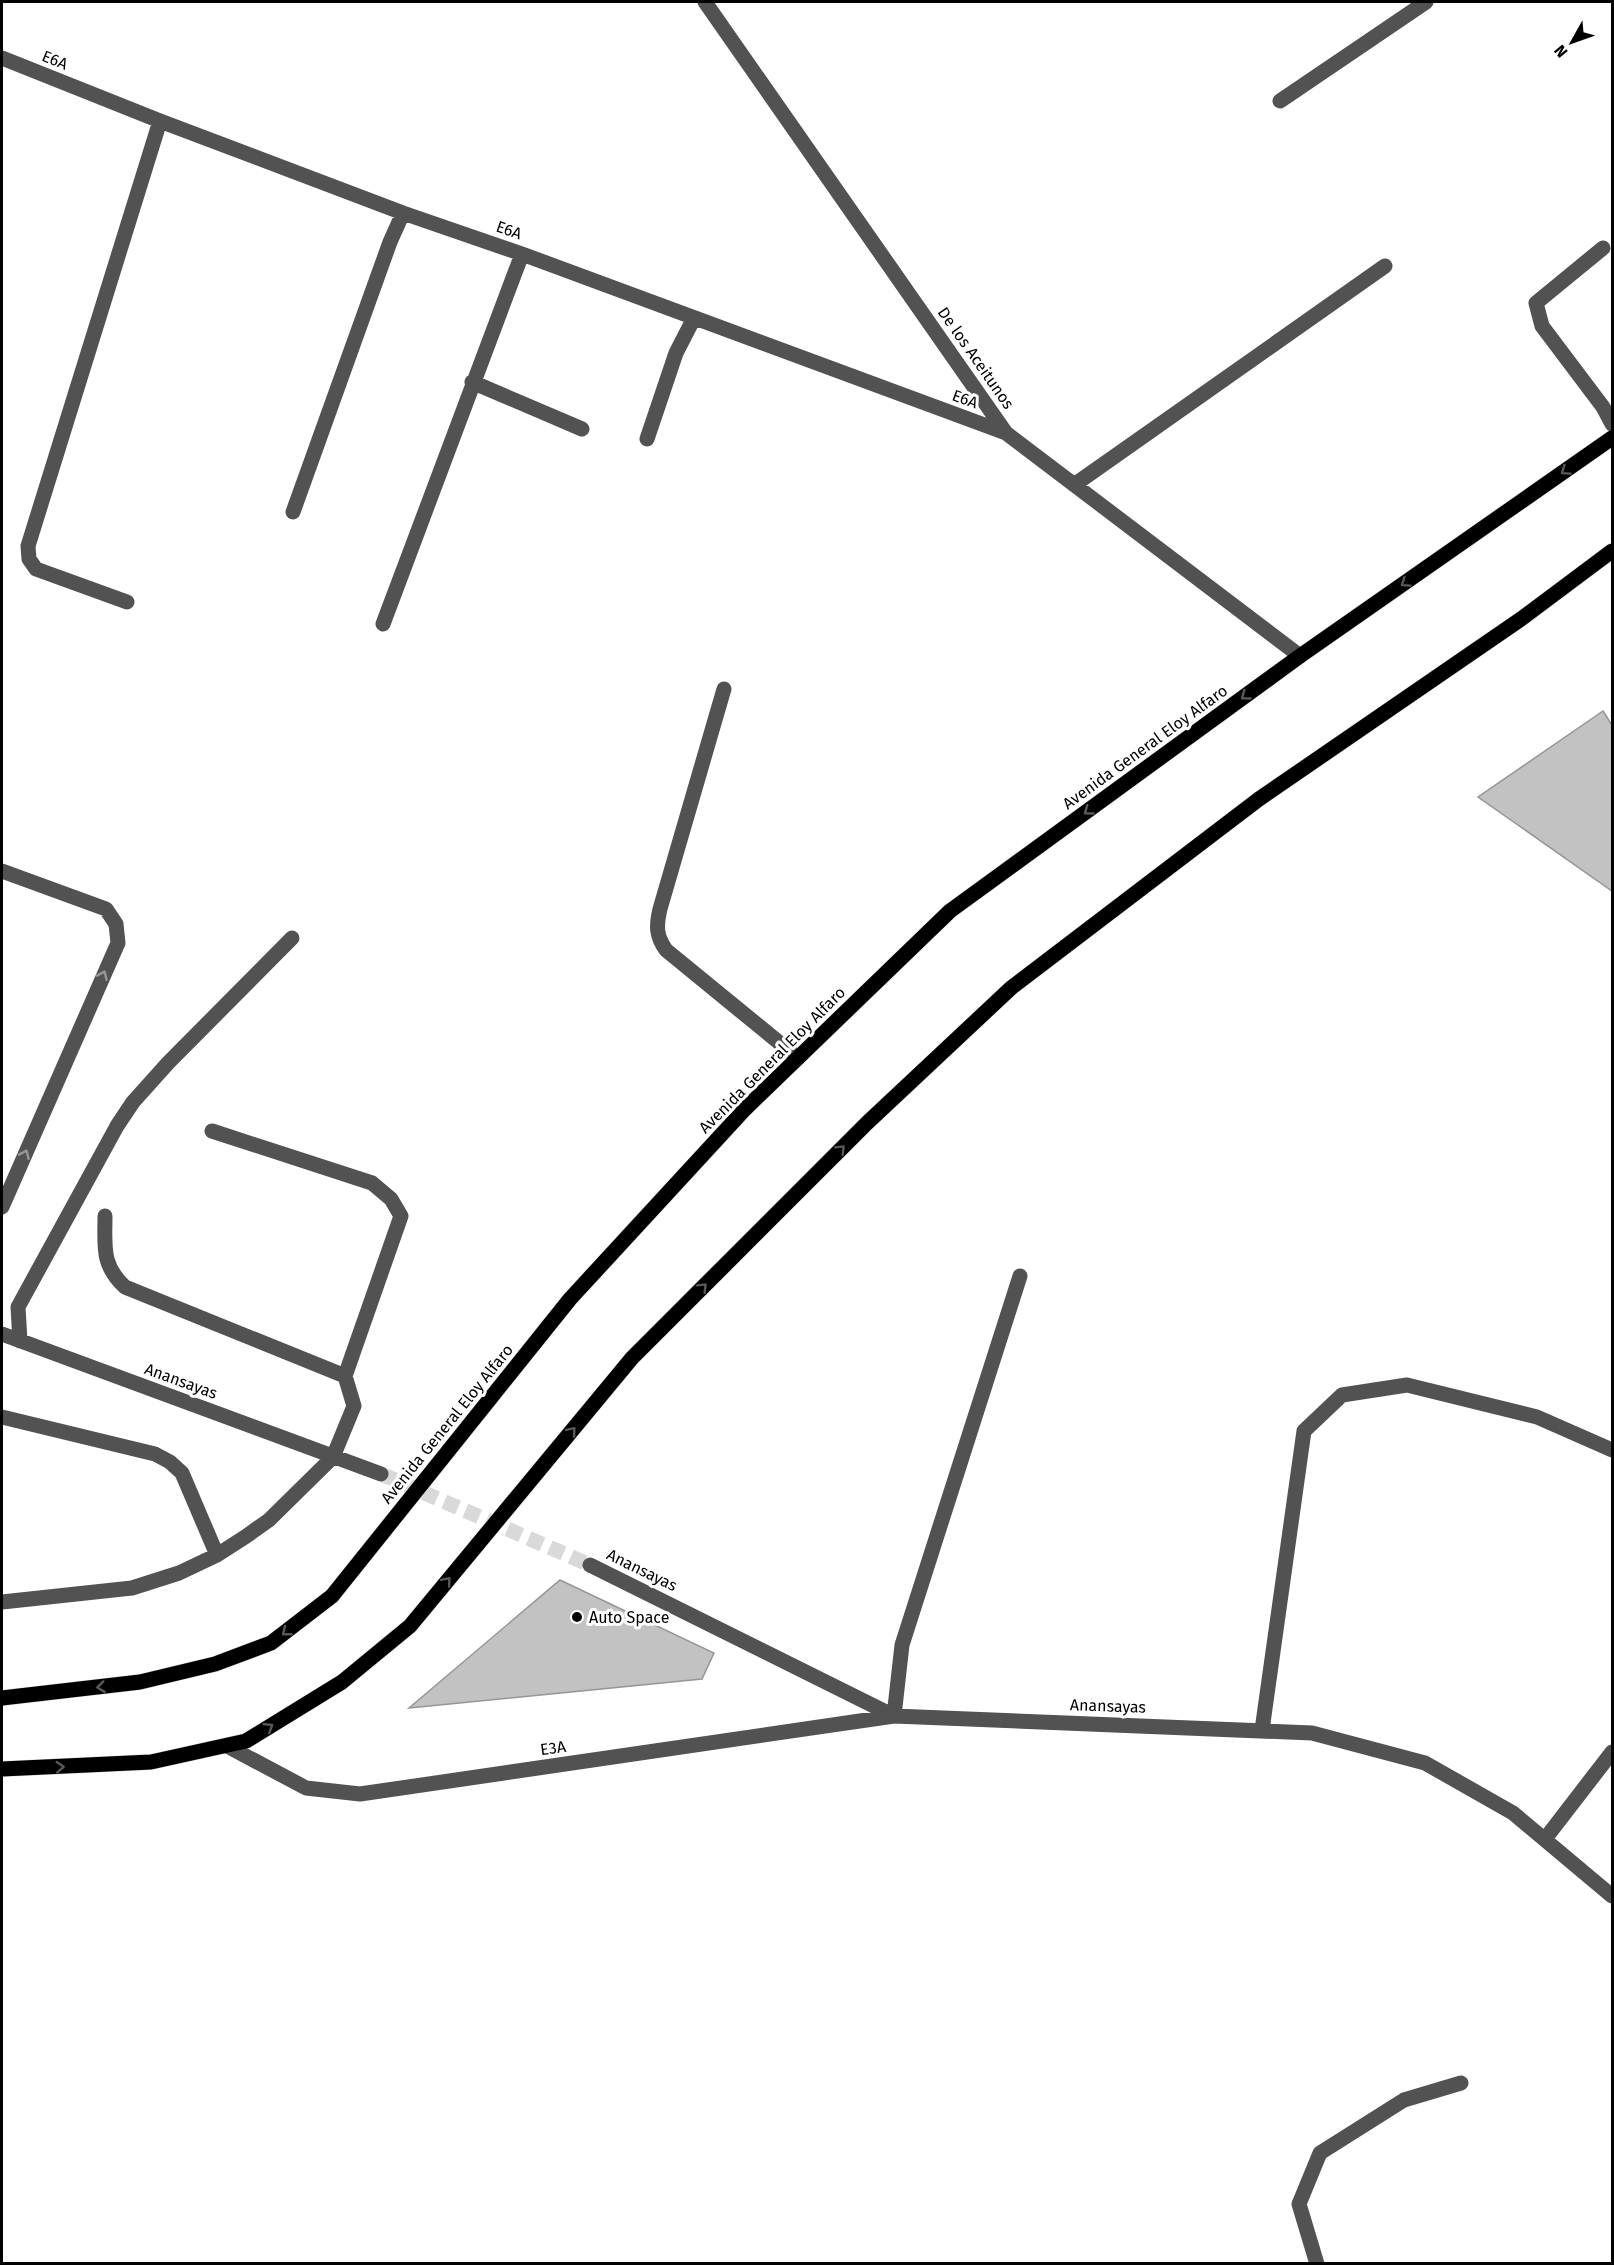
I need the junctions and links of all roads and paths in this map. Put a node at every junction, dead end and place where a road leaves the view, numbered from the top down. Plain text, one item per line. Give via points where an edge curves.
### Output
1 (705, 2) edge
2 (1426, 2) edge
3 (2, 58) edge
4 (1280, 101) dead end
5 (160, 121) junction
6 (403, 213) junction
7 (1603, 248) dead end
8 (522, 254) junction
9 (1385, 266) dead end
10 (694, 318) junction
11 (472, 382) junction
12 (1612, 424) edge
13 (582, 429) dead end
14 (1006, 433) junction
15 (1612, 438) edge
16 (647, 439) dead end
17 (1074, 486) junction
18 (293, 512) dead end
19 (1612, 551) edge
20 (127, 602) dead end
21 (382, 624) dead end
22 (1300, 656) junction
23 (724, 689) dead end
24 (2, 872) edge
25 (292, 938) dead end
26 (798, 1058) junction
27 (212, 1131) dead end
28 (2, 1208) edge
29 (105, 1216) dead end
30 (1020, 1276) dead end
31 (2, 1334) edge
32 (20, 1341) junction
33 (345, 1376) junction
34 (2, 1417) edge
35 (1612, 1450) edge
36 (333, 1457) junction
37 (381, 1474) tunnel mouth
38 (217, 1555) junction
39 (590, 1565) tunnel mouth
40 (2, 1602) edge
41 (2, 1698) edge
42 (894, 1716) junction
43 (1262, 1730) junction
44 (227, 1746) junction
45 (1612, 1752) edge
46 (2, 1770) edge
47 (1545, 1839) junction
48 (1612, 1896) edge
49 (1461, 2084) dead end
50 (1317, 2264) edge

1 - 14 street, De los Aceitunos
2 - 4 street
3 - 5 street, E6A
5 - 6 street, E6A
5 - 20 street via 28,546 29,559 36,570
6 - 8 street, E6A
6 - 18 street
7 - 12 street via 1536,303 1542,326
8 - 10 street, E6A
8 - 11 street
9 - 17 street
10 - 14 street, E6A
10 - 16 street via 676,354
11 - 13 street
11 - 21 street
14 - 17 street, De los Aceitunos
15 -> 22 main road, Avenida General Eloy Alfaro
17 - 22 street, De los Aceitunos
44 -> 19 main road via 246,1741 342,1682 410,1626 632,1358 867,1123 1011,988 1259,799 1521,619
22 -> 26 main road, Avenida General Eloy Alfaro via 950,911
23 - 26 street via 656,924 658,939 666,950
28 -> 24 street via 118,943 116,924 106,909
25 - 32 street via 133,1102 18,1307
26 -> 41 main road, Avenida General Eloy Alfaro via 745,1109 570,1299 332,1596 271,1643 215,1664 140,1682
27 - 33 street via 372,1183 391,1199 401,1215
29 - 33 street via 105,1259 112,1276 125,1287
30 - 42 street via 902,1645
31 - 32 street, Anansayas
32 - 36 street, Anansayas
33 - 36 street via 354,1406
34 - 38 street via 155,1454 170,1462 182,1473
35 - 43 street via 1537,1417 1407,1385 1342,1395 1304,1431
36 - 37 street, Anansayas
36 - 38 street via 269,1520
38 - 40 street via 179,1573 132,1588
39 - 42 street, Anansayas
42 - 43 street, Anansayas
42 - 44 street, E3A via 360,1794 306,1788
43 - 47 street, Anansayas via 1311,1733 1425,1763 1514,1813
46 -> 44 main road via 151,1762
45 - 47 street
47 - 48 street, Anansayas
49 - 50 street via 1404,2100 1320,2153 1299,2204

